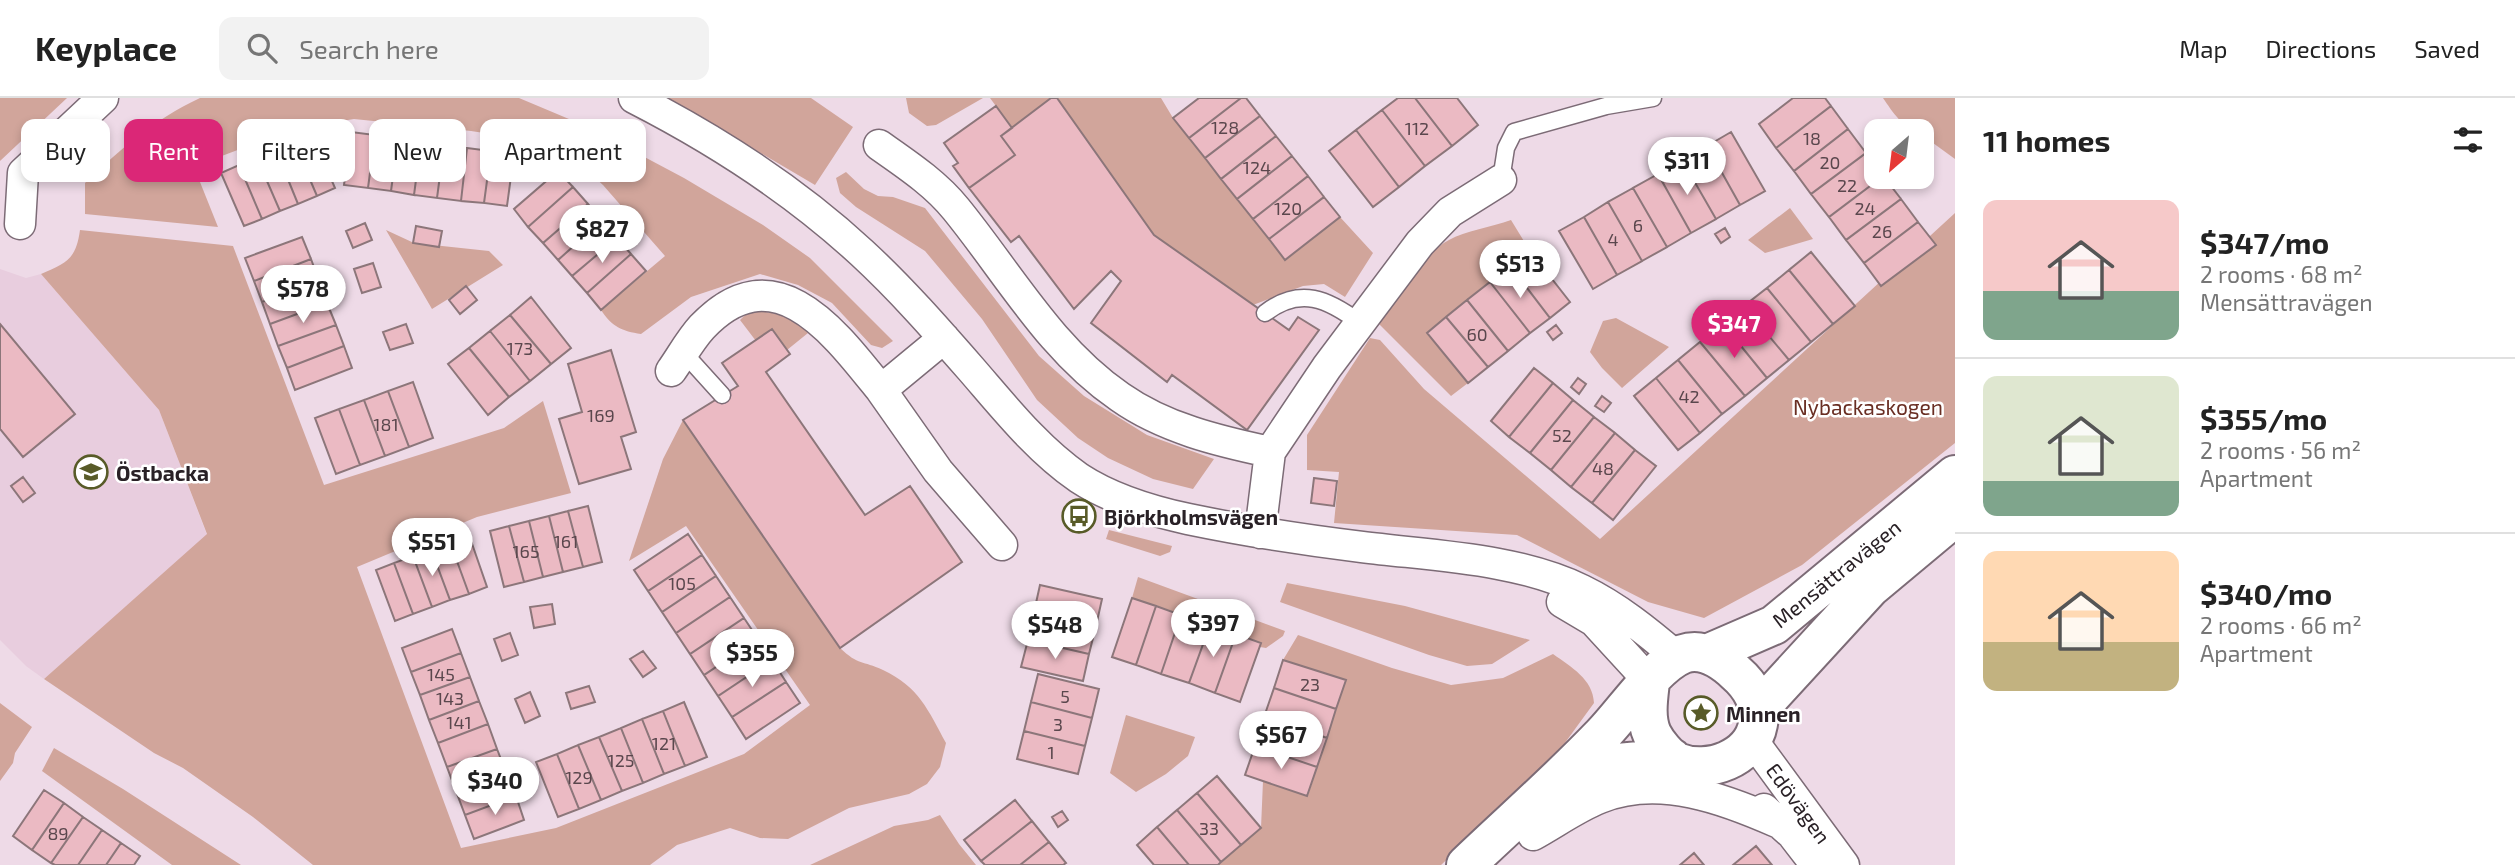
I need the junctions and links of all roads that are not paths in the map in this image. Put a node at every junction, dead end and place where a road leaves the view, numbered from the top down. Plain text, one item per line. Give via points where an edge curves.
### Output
1 (103, 98) edge
2 (634, 98) edge
3 (1653, 98) edge
4 (879, 145) dead end
5 (1501, 180) joint
6 (20, 225) dead end
7 (1265, 313) dead end
8 (1360, 323) junction
9 (944, 338) junction
10 (677, 362) joint
11 (881, 390) junction
12 (722, 395) dead end
13 (1270, 452) junction
14 (1955, 475) edge
15 (1955, 517) edge
16 (1260, 533) junction
17 (1002, 545) dead end
18 (1678, 664) junction
19 (1755, 725) junction
20 (1672, 758) junction
21 (1713, 765) junction
22 (1779, 823) junction
23 (1534, 835) junction
24 (1466, 865) edge
25 (1500, 865) edge
26 (1816, 865) edge
27 (1844, 865) edge

1 - 6 street via 23,173
2 - 9 street via 748,163 817,214
3 - 5 lane via 1514,132 1506,148
4 - 13 street via 923,176 955,208 1046,329 1092,376 1122,399 1174,425
5 - 8 street via 1450,212 1420,243
7 - 8 lane via 1285,300 1314,299 1331,303
8 - 13 street
9 - 11 street
9 - 16 street via 1032,438 1080,478 1118,498 1166,514
10 - 11 street via 701,328 720,312 740,300 780,297 820,321
10 - 12 lane
11 - 17 street via 938,471
13 - 16 street
14 - 18 street, Mensättravägen via 1774,625
15 - 19 street, Mensättravägen via 1870,588
16 - 18 street via 1423,554 1547,593
18 - 19 street via 1729,667 1755,699
18 - 20 street via 1647,710 1653,735
18 - 24 street, Mensättravägen
19 - 21 street via 1735,757
19 - 27 street, Edövägen
20 - 21 street
20 - 23 street via 1618,763 1585,781 1557,804
21 - 22 street, Edövägen
22 - 23 street via 1737,804 1694,793 1637,790 1599,798
22 - 26 street, Edövägen
23 - 25 street

